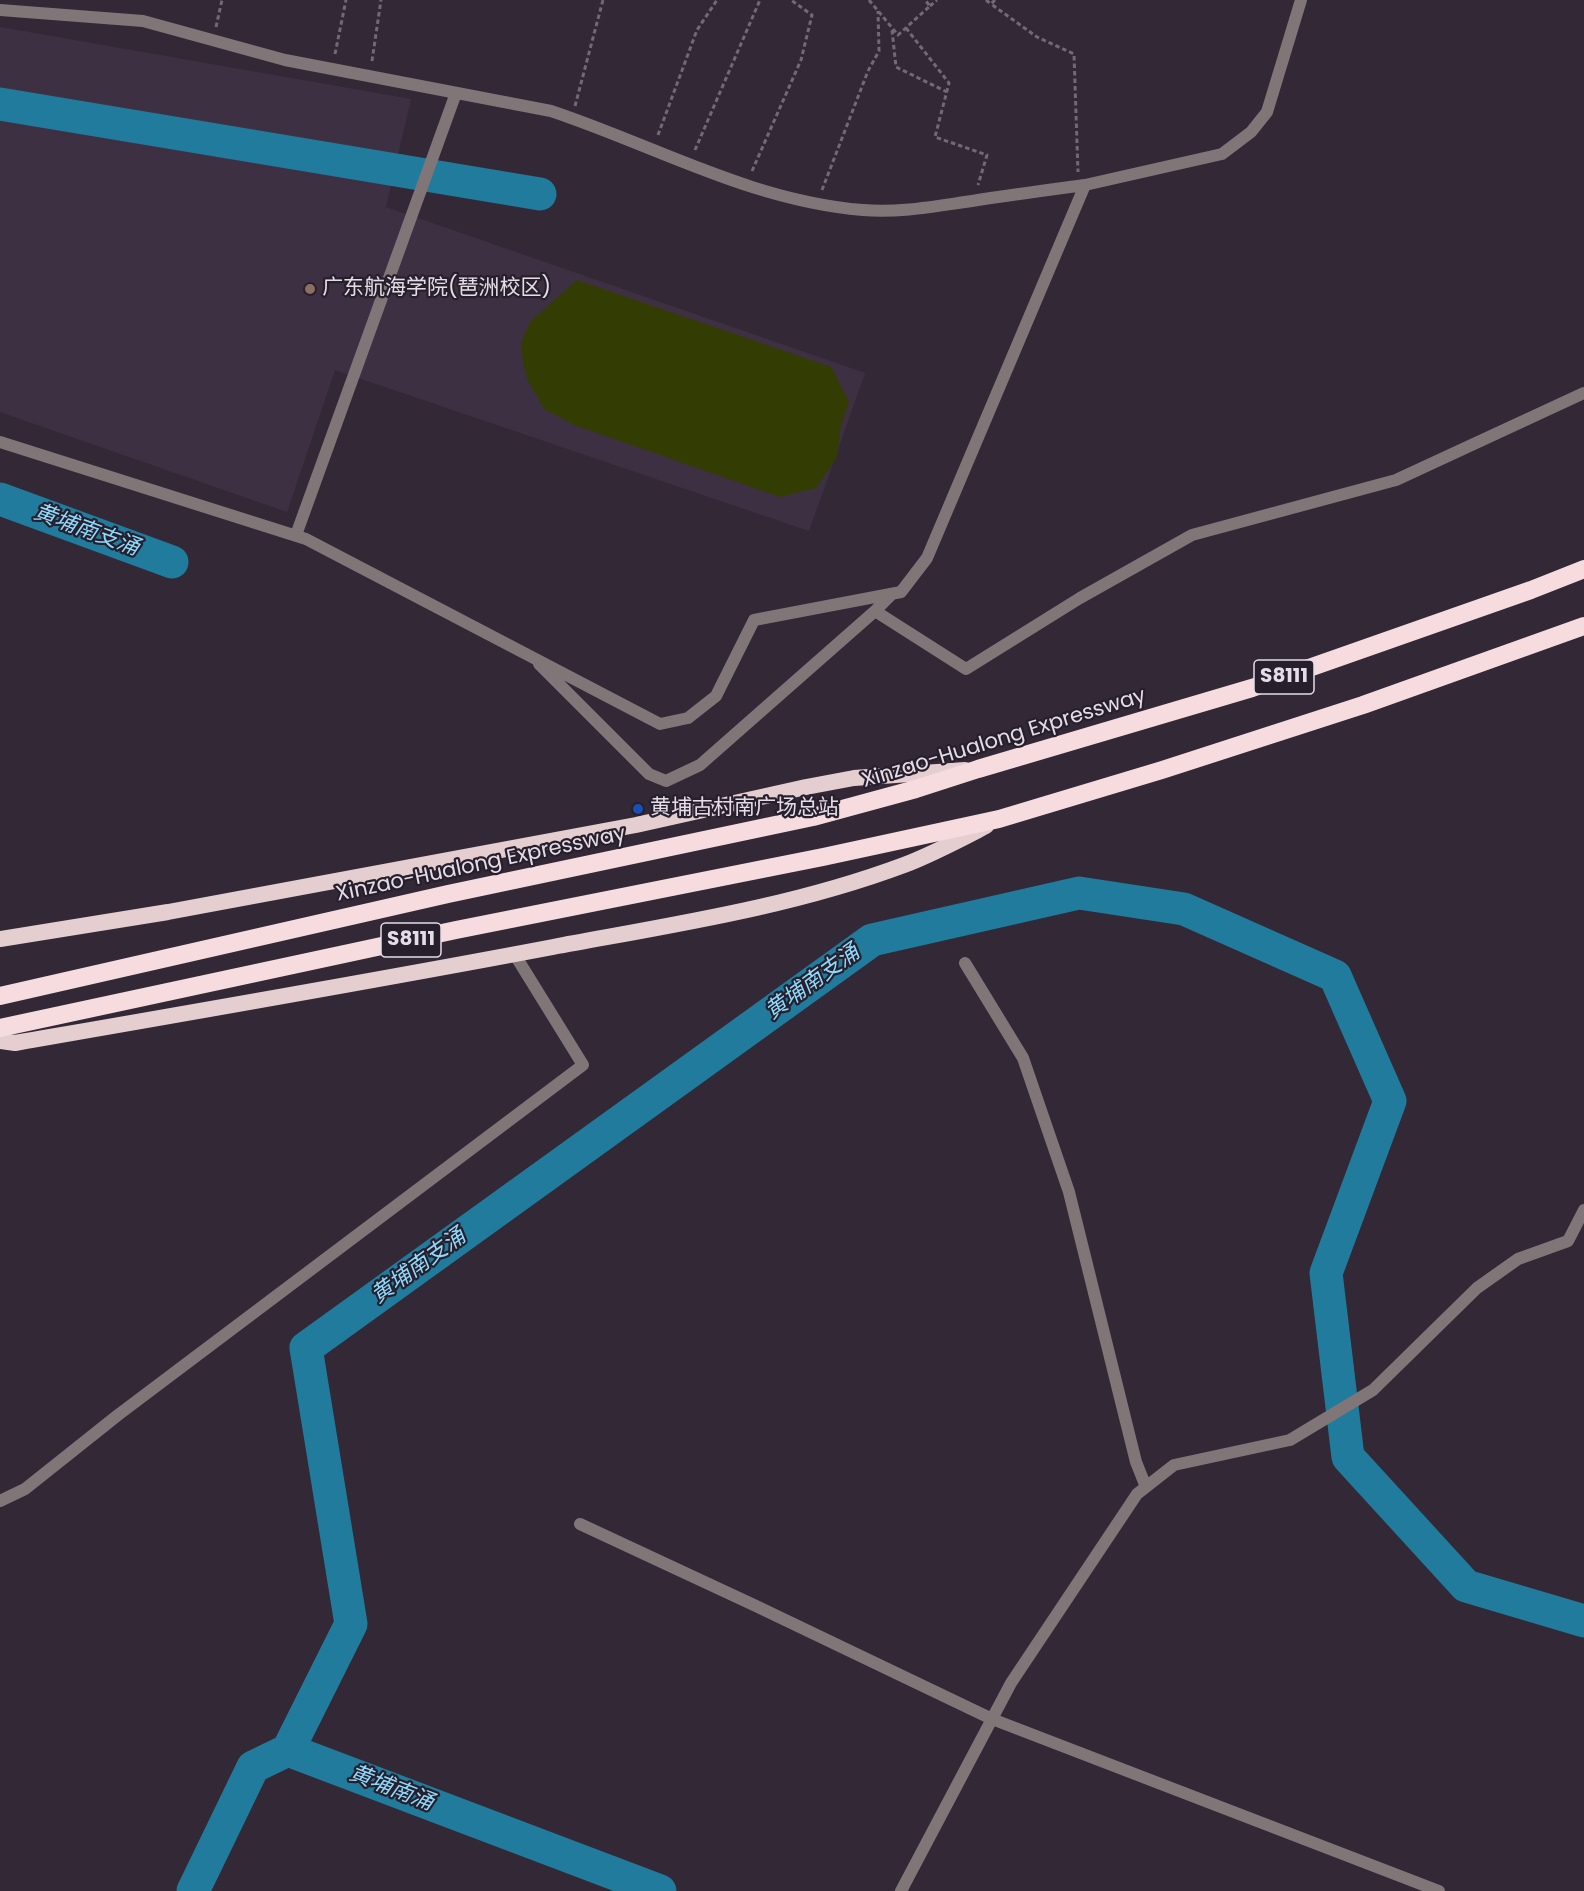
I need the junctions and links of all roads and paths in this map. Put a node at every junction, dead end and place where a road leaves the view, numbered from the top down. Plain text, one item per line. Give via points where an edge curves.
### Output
1 (222, 0) edge
2 (346, 0) edge
3 (381, 0) edge
4 (603, 0) edge
5 (717, 0) edge
6 (760, 0) edge
7 (791, 0) edge
8 (868, 0) edge
9 (926, 0) edge
10 (937, 0) edge
11 (986, 0) edge
12 (995, 0) edge
13 (1301, 0) edge
14 (991, 4) junction
15 (930, 6) junction
16 (0, 10) edge
17 (878, 11) junction
18 (892, 28) junction
19 (906, 28) junction
20 (213, 40) junction
21 (332, 69) junction
22 (370, 77) junction
23 (947, 92) junction
24 (456, 93) junction
25 (572, 118) junction
26 (653, 150) junction
27 (689, 165) junction
28 (1082, 185) junction
29 (746, 186) junction
30 (974, 201) junction
31 (817, 204) junction
32 (1584, 393) edge
33 (0, 442) edge
34 (296, 535) junction
35 (1584, 569) edge
36 (892, 594) junction
37 (875, 611) junction
38 (1584, 626) edge
39 (529, 655) junction
40 (978, 769) junction
41 (999, 819) junction
42 (0, 939) edge
43 (515, 955) junction
44 (965, 963) dead end
45 (0, 996) edge
46 (0, 1028) edge
47 (0, 1041) edge
48 (1584, 1210) edge
49 (1146, 1487) junction
50 (0, 1501) edge
51 (580, 1524) dead end
52 (992, 1719) junction
53 (901, 1891) edge
54 (1439, 1891) edge

1 - 20 path
2 - 21 path
3 - 22 path
4 - 25 path
5 - 26 path via 697,30
6 - 27 path
7 - 29 path via 812,15 801,60
8 - 17 path
9 - 15 path
10 - 15 path
11 - 14 path
12 - 14 path
13 - 28 street via 1267,112 1251,132 1222,154
14 - 28 path via 1037,37 1074,54
15 - 19 path
16 - 20 street via 143,21
17 - 18 path
17 - 31 path via 879,51 868,70
18 - 19 path via 898,35
18 - 23 path via 896,67
19 - 23 path via 949,83
20 - 21 street
21 - 22 street
22 - 24 street
23 - 30 path via 935,137 987,155
24 - 25 street
24 - 34 street
25 - 26 street
26 - 27 street
27 - 29 street
28 - 30 street
28 - 36 street via 927,558 901,592
29 - 31 street
30 - 31 street via 909,210
32 - 37 street via 1396,480 1192,535 966,669
33 - 34 street
34 - 39 street
35 - 40 highway, Xinzao-Hualong Expressway / S8111 via 1252,688
36 - 37 street
36 - 39 street via 754,620 716,696 688,718 660,724
37 - 39 street via 700,765 666,782 649,774
38 - 41 highway, S8111 via 1353,709
40 - 42 highway via 863,777 806,786 625,827 168,912
40 - 45 highway, Xinzao-Hualong Expressway / S8111 via 813,817 448,894
41 - 43 highway via 930,855 815,893
41 - 46 highway, S8111
43 - 47 highway via 15,1043
43 - 50 street via 583,1065 25,1489
44 - 49 street via 1027,1069 1069,1192 1136,1462
48 - 49 street via 1568,1241 1518,1259 1477,1288 1373,1390 1290,1440 1174,1465
49 - 52 street via 1137,1494 1024,1663
51 - 52 street
52 - 53 street
52 - 54 street

